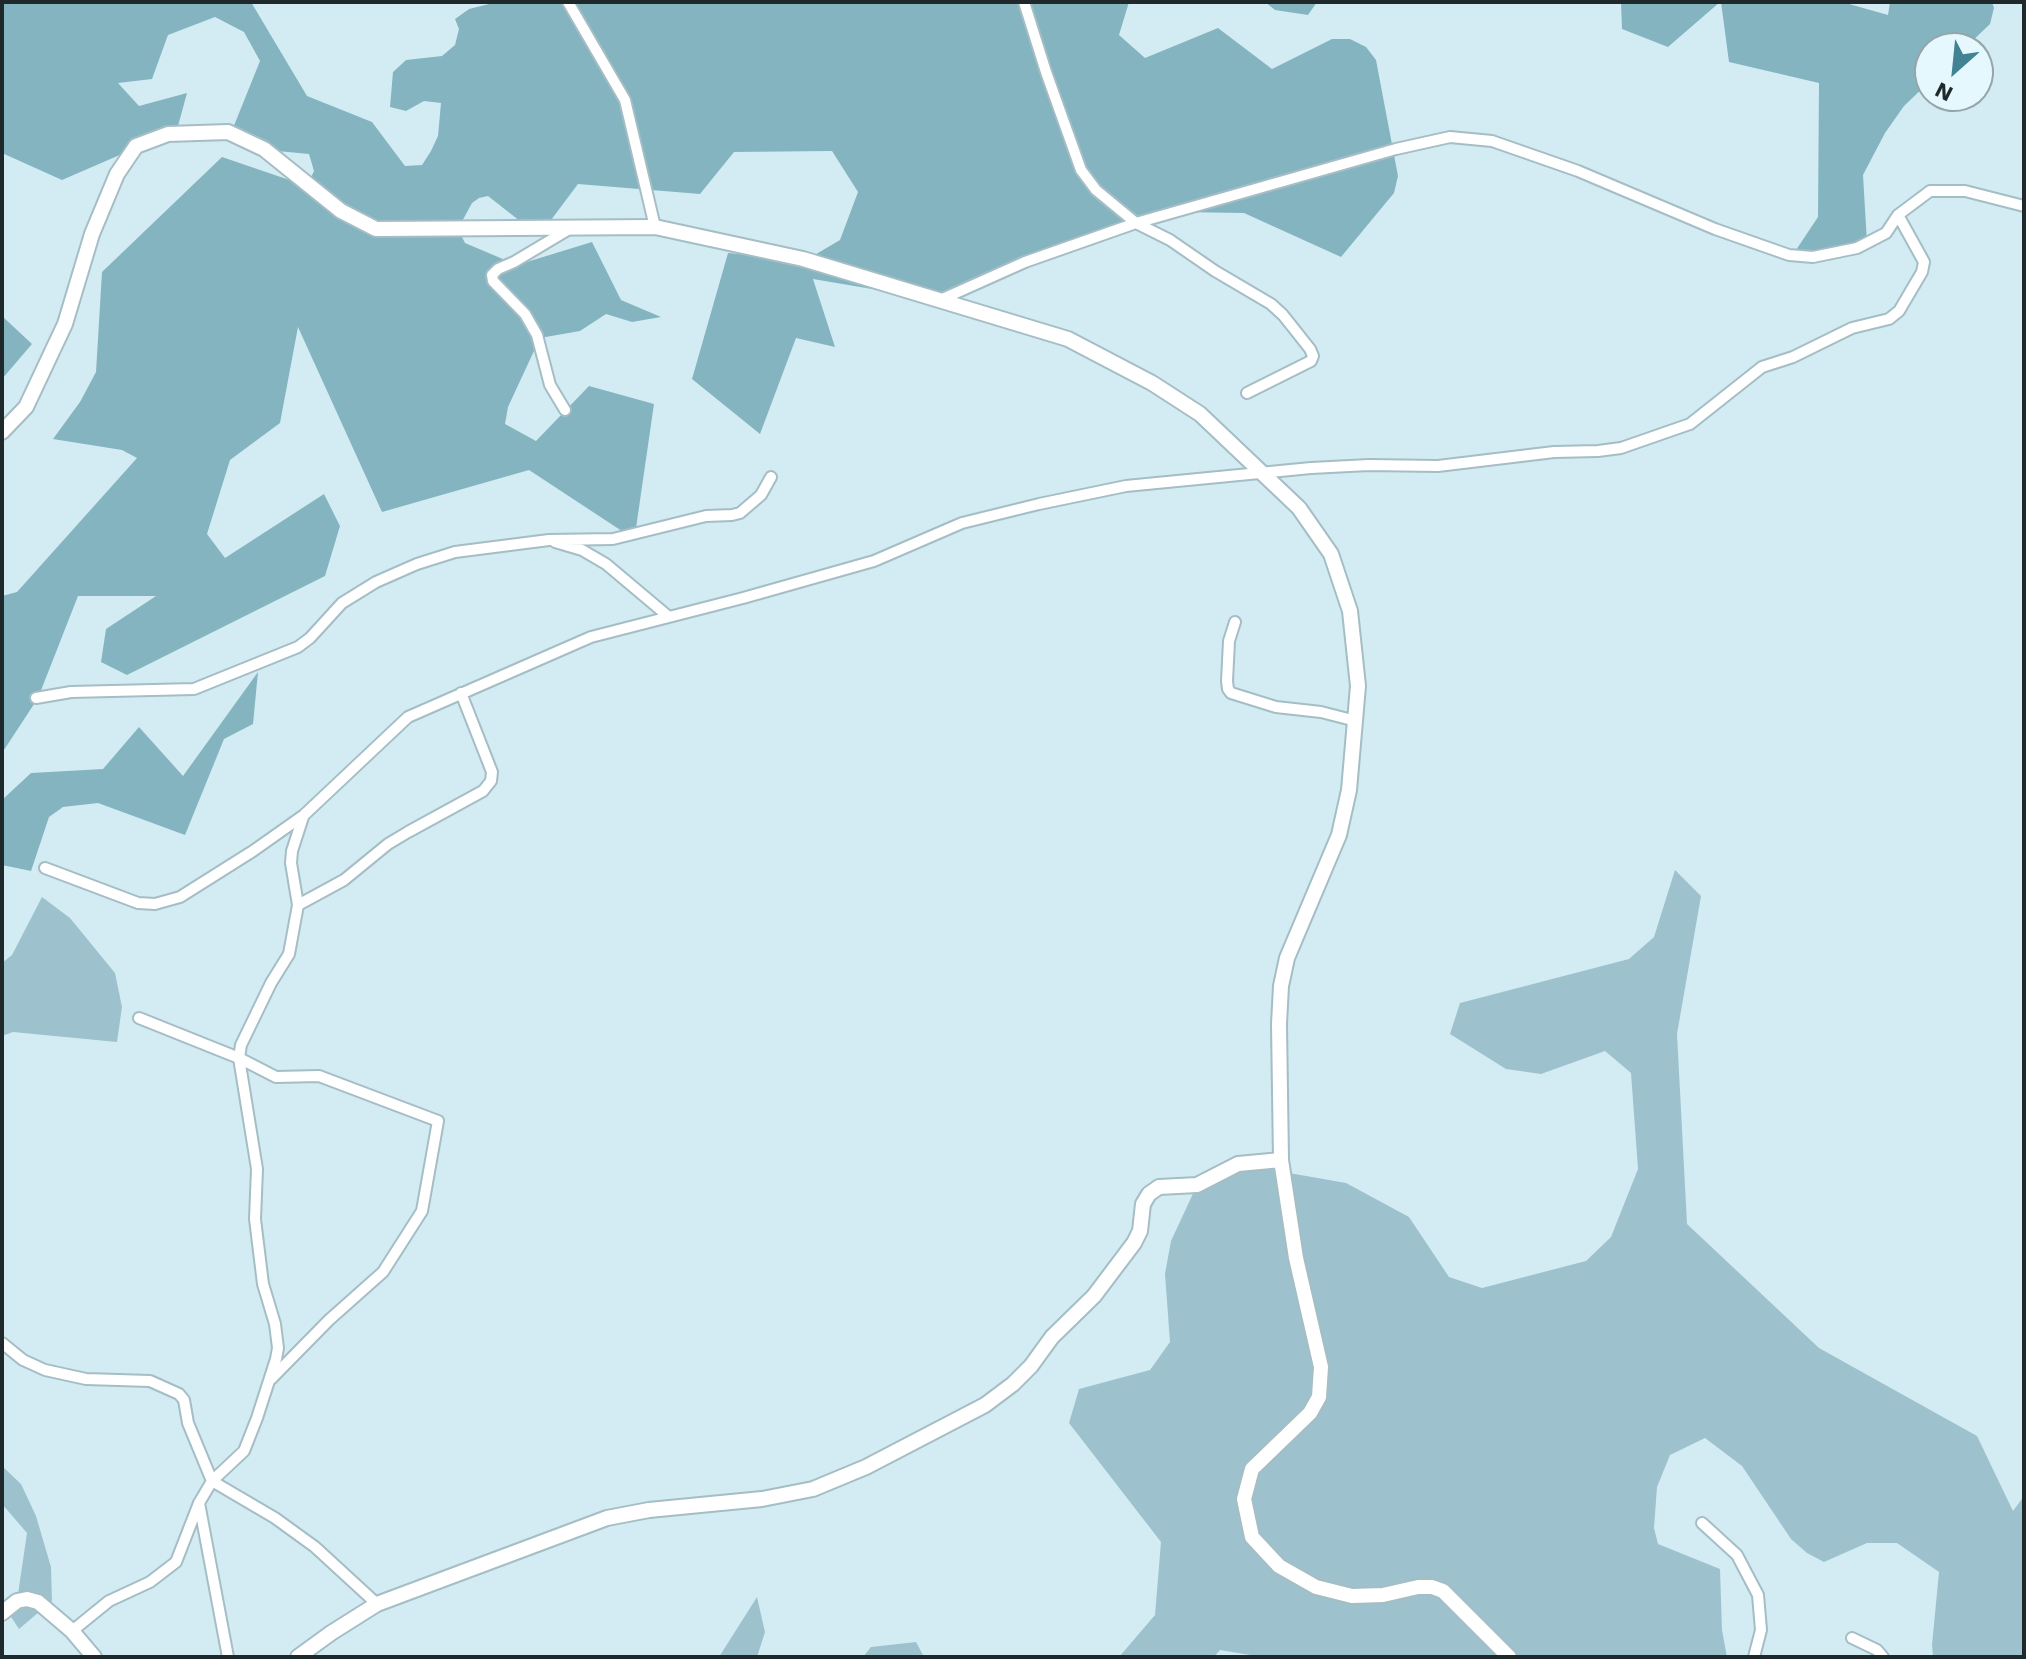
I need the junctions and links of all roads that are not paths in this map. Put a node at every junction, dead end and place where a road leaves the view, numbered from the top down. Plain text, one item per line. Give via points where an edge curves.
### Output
1 (568, 2) edge
2 (1024, 2) edge
3 (2024, 206) edge
4 (1898, 215) junction
5 (1136, 223) junction
6 (655, 227) junction
7 (572, 228) junction
8 (940, 300) junction
9 (1247, 393) dead end
10 (565, 410) dead end
11 (2, 432) edge
12 (1262, 474) junction
13 (771, 477) dead end
14 (549, 540) junction
15 (669, 617) junction
16 (1235, 622) dead end
17 (461, 693) junction
18 (36, 698) dead end
19 (1356, 721) junction
20 (304, 815) junction
21 (45, 868) dead end
22 (298, 905) junction
23 (139, 1018) dead end
24 (239, 1058) junction
25 (1281, 1160) junction
26 (2, 1343) edge
27 (268, 1383) junction
28 (212, 1481) junction
29 (199, 1503) junction
30 (1702, 1523) dead end
31 (377, 1604) junction
32 (2, 1613) edge
33 (72, 1631) junction
34 (1852, 1638) dead end
35 (94, 1657) edge
36 (228, 1657) edge
37 (298, 1657) edge
38 (1509, 1657) edge
39 (1754, 1657) edge
40 (1883, 1657) edge

1 - 6 street via 625,100
2 - 5 street via 1081,170
3 - 4 street via 1943,189 1930,191
4 - 5 street via 1886,233 1857,248 1813,257 1789,255 1492,141 1450,137
4 - 12 street via 1924,262 1899,311 1762,367 1690,424 1598,451 1438,466 1369,465
5 - 8 street via 1025,262
5 - 9 street via 1271,304 1310,349 1311,361
6 - 7 street
6 - 8 street via 803,259
7 - 10 street via 492,275 537,335 550,385
7 - 11 street via 376,229 341,211 264,149 228,132 168,134 136,146 117,174 65,324 26,407
8 - 12 street via 1068,339 1152,383 1200,414
12 - 15 street via 1126,486 1039,504 962,523 874,561
12 - 19 street via 1299,508 1341,578 1355,651
13 - 14 street via 761,495 740,513 613,539
14 - 15 street via 606,564
14 - 18 street via 455,552 417,564 342,603 298,647 194,689
15 - 17 street via 591,637
16 - 19 street via 1229,641 1231,693
17 - 20 street via 408,717
17 - 22 street via 491,781 483,791 408,832 344,880
19 - 25 street via 1339,835 1287,958 1281,986
20 - 21 street via 180,897 155,904 138,903
20 - 22 street via 291,863
22 - 24 street via 289,954
23 - 24 street
24 - 27 street via 257,1169 255,1219 263,1284 278,1348
24 - 27 street via 276,1077 319,1076 438,1121 422,1211 383,1272
25 - 31 street via 1238,1164 1197,1185 1159,1187 1149,1194 1134,1243 1094,1296 1013,1384 985,1405 866,1467 800,1492 607,1518
25 - 38 street via 1321,1367 1319,1397 1310,1413 1252,1469 1244,1499 1252,1537 1279,1566 1316,1587 1352,1596 1418,1587 1443,1591
26 - 28 street via 45,1370 86,1379 150,1381 179,1394
27 - 28 street via 244,1451
28 - 29 street
28 - 31 street via 315,1547
29 - 33 street via 176,1562 150,1582 109,1601
29 - 36 street
30 - 39 street via 1737,1555 1758,1595 1761,1630
31 - 37 street
32 - 33 street via 27,1599
33 - 35 street
34 - 40 street

